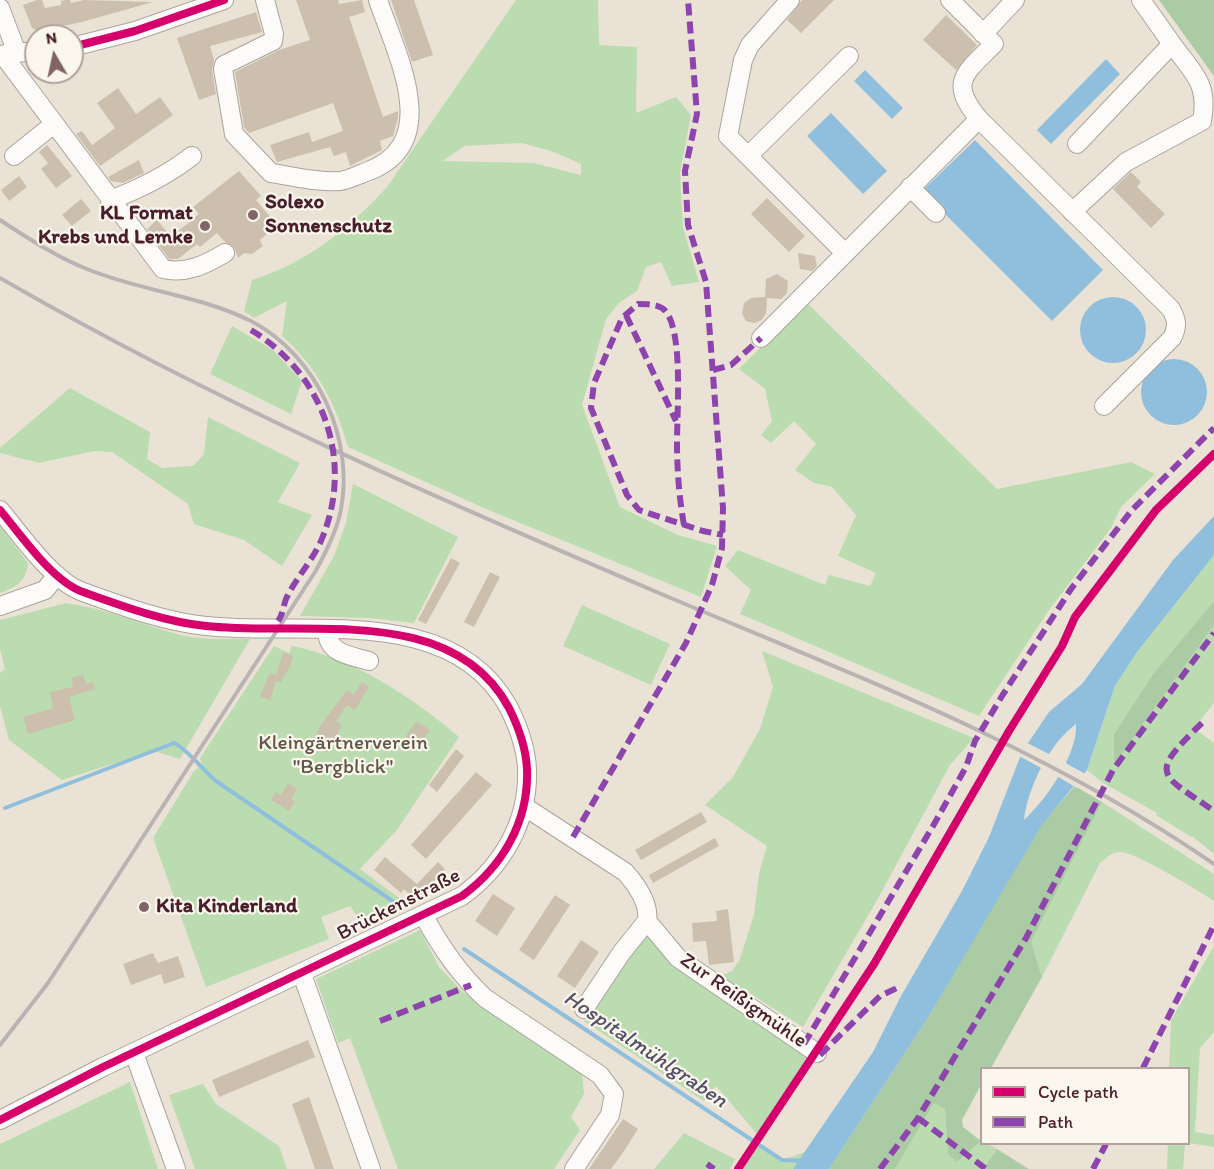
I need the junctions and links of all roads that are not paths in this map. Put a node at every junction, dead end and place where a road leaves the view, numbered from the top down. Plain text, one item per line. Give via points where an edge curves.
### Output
1 (224, 0) edge
2 (265, 0) edge
3 (378, 0) edge
4 (790, 0) edge
5 (950, 0) edge
6 (1015, 0) edge
7 (1141, 0) edge
8 (0, 8) edge
9 (983, 34) junction
10 (84, 44) edge
11 (1172, 44) junction
12 (24, 52) edge
13 (7, 54) edge
14 (849, 56) dead end
15 (979, 119) junction
16 (54, 124) junction
17 (1077, 144) dead end
18 (14, 156) dead end
19 (192, 156) dead end
20 (748, 156) junction
21 (910, 187) junction
22 (110, 200) junction
23 (1072, 212) junction
24 (936, 213) dead end
25 (225, 253) dead end
26 (845, 253) junction
27 (761, 338) dead end
28 (1104, 406) dead end
29 (0, 510) edge
30 (57, 575) junction
31 (0, 606) edge
32 (327, 631) junction
33 (369, 661) dead end
34 (525, 807) junction
35 (424, 916) junction
36 (647, 921) junction
37 (302, 974) junction
38 (584, 1009) dead end
39 (134, 1053) junction
40 (817, 1053) dead end
41 (0, 1120) edge
42 (176, 1169) edge
43 (371, 1169) edge
44 (574, 1169) edge

1 - 10 street
2 - 3 street via 273,41 224,65 223,69 234,134 271,173 340,181 392,158 406,137 411,118 404,76
4 - 20 street via 750,45 743,60 728,136
5 - 9 street
6 - 9 street
7 - 11 street
8 - 13 street
9 - 15 street via 994,44 964,73 962,80 965,102
11 - 17 street
11 - 23 street via 1202,84 1202,121 1126,162
12 - 13 street
13 - 16 street
14 - 20 street
15 - 21 street
15 - 23 street
16 - 18 street
16 - 22 street
19 - 22 street via 141,188
20 - 26 street
21 - 24 street
21 - 26 street
22 - 25 street via 163,268 176,272 198,267
23 - 28 street via 1177,318 1172,338
26 - 27 street
29 - 30 street, Brückenstraße
30 - 31 street via 45,590
30 - 32 street, Brückenstraße via 81,591 179,621 223,628
32 - 33 street via 329,644 336,651
32 - 34 street, Brückenstraße via 405,635 446,648 485,675 513,716 524,747 528,778
34 - 35 street, Brückenstraße via 494,869 462,896
34 - 36 street, Zur Reißigmühle via 625,872 634,881 649,912
35 - 37 street, Brückenstraße
35 - 44 street via 449,960 478,992 600,1075 614,1094 609,1115
36 - 38 street via 621,952
36 - 40 street, Zur Reißigmühle via 678,958
37 - 39 street, Brückenstraße
37 - 43 street
39 - 41 street, Brückenstraße
39 - 42 street

